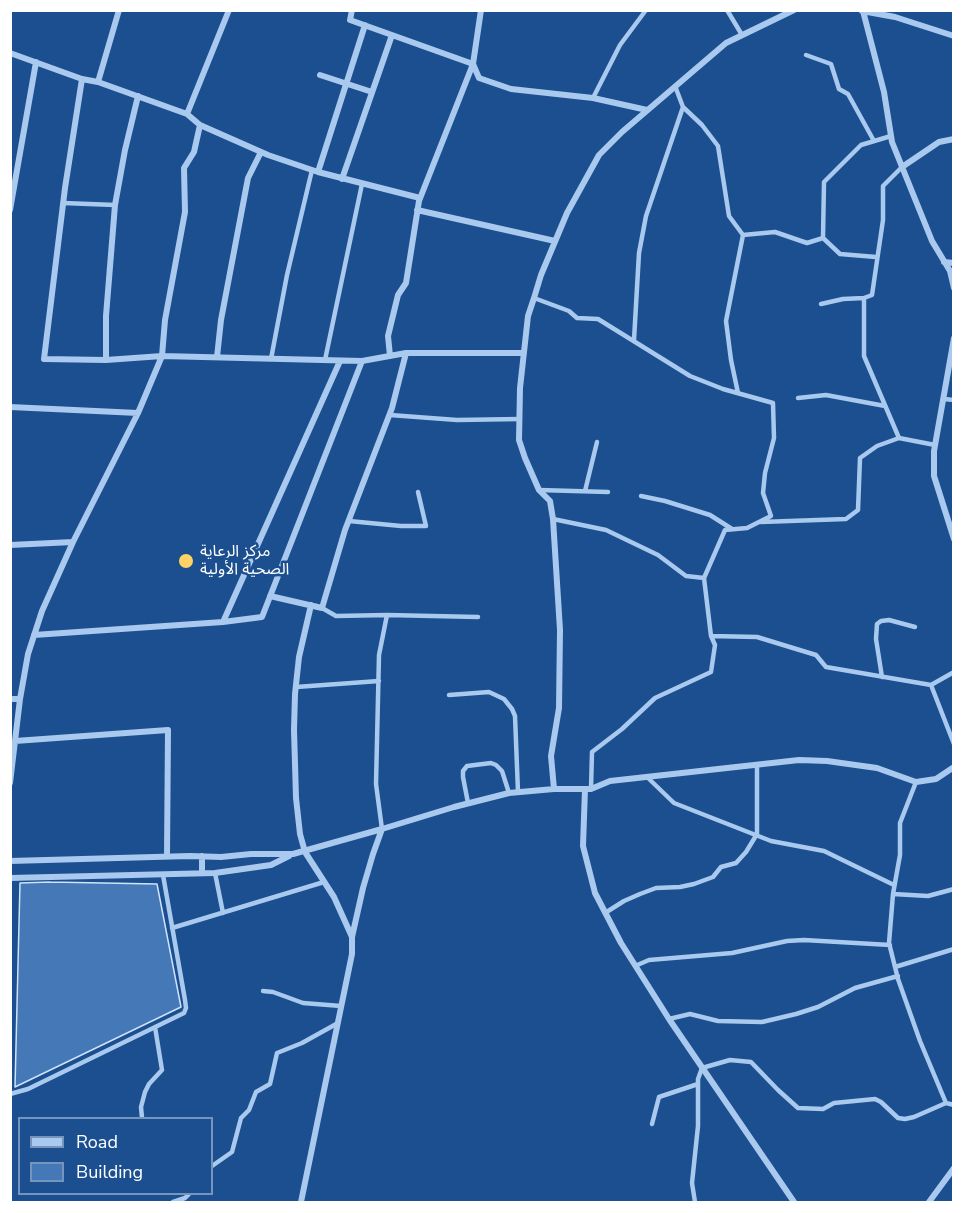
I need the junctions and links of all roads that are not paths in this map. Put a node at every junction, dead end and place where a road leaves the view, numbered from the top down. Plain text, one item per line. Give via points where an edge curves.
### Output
1 (119, 10) edge
2 (229, 10) edge
3 (352, 10) edge
4 (480, 10) edge
5 (646, 10) edge
6 (727, 10) edge
7 (794, 10) edge
8 (862, 11) edge
9 (365, 25) junction
10 (392, 35) junction
11 (742, 35) junction
12 (954, 36) edge
13 (10, 53) edge
14 (806, 55) dead end
15 (36, 62) junction
16 (472, 64) junction
17 (320, 75) dead end
18 (82, 79) junction
19 (98, 82) junction
20 (346, 84) junction
21 (675, 86) junction
22 (372, 92) junction
23 (138, 96) junction
24 (593, 98) junction
25 (683, 107) junction
26 (647, 110) junction
27 (187, 114) junction
28 (200, 124) junction
29 (891, 136) junction
30 (954, 138) edge
31 (874, 141) junction
32 (261, 152) junction
33 (902, 167) junction
34 (315, 171) junction
35 (342, 178) junction
36 (362, 184) junction
37 (420, 198) junction
38 (63, 203) junction
39 (115, 205) junction
40 (10, 210) edge
41 (417, 210) junction
42 (742, 235) junction
43 (823, 238) junction
44 (555, 241) junction
45 (876, 256) junction
46 (944, 262) junction
47 (954, 263) edge
48 (954, 288) edge
49 (534, 298) junction
50 (864, 298) junction
51 (821, 304) dead end
52 (954, 338) edge
53 (634, 339) junction
54 (406, 352) junction
55 (524, 353) junction
56 (162, 356) junction
57 (390, 356) junction
58 (217, 357) junction
59 (271, 359) junction
60 (106, 360) junction
61 (325, 360) junction
62 (340, 361) junction
63 (362, 361) junction
64 (738, 393) junction
65 (798, 398) dead end
66 (944, 399) junction
67 (954, 400) edge
68 (885, 406) junction
69 (10, 407) edge
70 (138, 413) junction
71 (390, 415) junction
72 (520, 418) junction
73 (899, 438) junction
74 (597, 442) dead end
75 (935, 445) junction
76 (539, 490) junction
77 (585, 491) junction
78 (418, 492) dead end
79 (608, 492) dead end
80 (641, 496) dead end
81 (553, 519) junction
82 (349, 521) junction
83 (758, 522) junction
84 (732, 529) junction
85 (954, 539) edge
86 (73, 542) junction
87 (10, 545) edge
88 (704, 578) junction
89 (270, 596) junction
90 (311, 605) junction
91 (322, 608) junction
92 (387, 615) junction
93 (478, 617) dead end
94 (223, 622) junction
95 (915, 627) dead end
96 (34, 635) junction
97 (711, 636) junction
98 (954, 672) edge
99 (882, 677) junction
100 (379, 681) junction
101 (931, 685) junction
102 (296, 687) junction
103 (449, 695) dead end
104 (10, 699) edge
105 (20, 699) junction
106 (15, 741) junction
107 (954, 744) edge
108 (757, 765) junction
109 (954, 767) edge
110 (646, 777) junction
111 (916, 782) junction
112 (10, 783) edge
113 (554, 789) junction
114 (588, 789) junction
115 (518, 792) junction
116 (509, 794) junction
117 (468, 803) junction
118 (382, 830) junction
119 (756, 834) junction
120 (305, 852) junction
121 (293, 854) junction
122 (167, 856) junction
123 (202, 856) junction
124 (10, 861) edge
125 (202, 873) junction
126 (215, 873) junction
127 (163, 875) junction
128 (10, 878) edge
129 (324, 882) junction
130 (894, 885) junction
131 (954, 889) edge
132 (893, 894) junction
133 (223, 913) junction
134 (605, 913) junction
135 (172, 927) junction
136 (352, 938) junction
137 (890, 945) junction
138 (954, 949) edge
139 (635, 966) junction
140 (895, 967) junction
141 (898, 976) junction
142 (263, 991) dead end
143 (341, 1006) junction
144 (669, 1019) junction
145 (338, 1023) junction
146 (155, 1027) junction
147 (702, 1068) junction
148 (698, 1084) junction
149 (10, 1094) edge
150 (946, 1103) junction
151 (954, 1105) edge
152 (142, 1117) edge
153 (652, 1124) dead end
154 (213, 1164) edge
155 (954, 1168) edge
156 (188, 1195) edge
157 (300, 1202) edge
158 (173, 1203) edge
159 (695, 1203) edge
160 (794, 1203) edge
161 (929, 1203) edge

1 - 19 street
2 - 27 street
3 - 9 street via 350,20
4 - 16 street
5 - 24 lane via 620,45
6 - 11 lane
7 - 11 street
8 - 12 street
8 - 29 street via 884,92
9 - 10 street
9 - 20 street
10 - 16 street
10 - 22 street
11 - 21 street via 726,43
13 - 15 street
14 - 31 lane via 831,63 838,89 848,94
15 - 18 street
15 - 40 street
16 - 24 street via 479,78 512,89
16 - 37 street
17 - 20 street
18 - 19 street
18 - 38 street
19 - 23 street
20 - 22 street
20 - 34 street
21 - 25 lane
21 - 26 street
22 - 35 street
23 - 27 street
23 - 39 street
24 - 26 street
25 - 42 lane via 718,146 729,216
25 - 53 lane via 646,216 639,253
26 - 44 street via 599,154
27 - 28 street
28 - 32 street
28 - 56 street via 194,152 184,168 185,212
29 - 31 lane
29 - 33 street
30 - 33 street via 939,142
31 - 43 lane via 861,145 824,182
32 - 34 street
32 - 58 street via 248,178
33 - 45 lane via 883,186 883,220
33 - 46 street
34 - 35 street
34 - 59 lane via 287,275
35 - 36 street
36 - 37 street
36 - 61 lane
37 - 41 street
38 - 39 lane
38 - 60 street via 44,359
39 - 60 street
41 - 44 street
41 - 57 street via 406,284 398,295 388,336
42 - 43 lane via 775,232 807,243
42 - 64 lane via 726,321
43 - 45 lane via 840,254
44 - 49 street
45 - 50 lane via 872,295
46 - 47 street
46 - 48 street
49 - 53 lane via 577,318 598,319
49 - 55 street
50 - 51 lane
50 - 68 lane via 864,356
52 - 66 street
53 - 64 lane via 690,376
54 - 55 street
54 - 57 street
54 - 71 street
55 - 72 street
56 - 58 street
56 - 60 street
56 - 70 street
57 - 63 street
58 - 59 street
59 - 61 street
61 - 62 street
62 - 63 street
62 - 94 street
63 - 89 street
64 - 83 lane via 773,403 774,438 763,493 771,516
65 - 68 lane via 826,395
66 - 67 lane
66 - 75 street
68 - 73 lane
69 - 70 street
70 - 86 street
71 - 72 lane via 457,420
71 - 82 street
72 - 76 street via 519,440
73 - 75 lane
73 - 83 lane via 860,458 858,510 846,519
74 - 77 lane
75 - 85 street via 934,476
76 - 77 lane
76 - 81 street via 550,501
77 - 79 lane
78 - 82 lane via 426,526
80 - 84 lane via 710,515
81 - 88 lane via 606,530 658,555 686,576
81 - 113 street via 560,630 559,708 551,756
82 - 91 street
83 - 84 lane
84 - 88 lane via 725,530
86 - 87 street
86 - 96 street
88 - 97 lane
89 - 90 street
89 - 94 street via 262,616
90 - 91 street
90 - 102 street
91 - 92 lane via 336,616
92 - 93 lane
92 - 100 lane via 379,655
94 - 96 street
95 - 99 lane via 889,620 877,624
96 - 105 street
97 - 99 lane via 757,637 816,655 825,667
97 - 114 lane via 715,645 711,672 655,698 592,752
98 - 101 lane
99 - 101 lane
100 - 102 lane
100 - 118 lane via 376,784
101 - 107 lane
102 - 120 street via 296,798
103 - 115 lane via 489,692 504,699 512,709
104 - 105 street
105 - 106 street
106 - 112 street
106 - 122 street via 168,730
108 - 110 street
108 - 111 street via 827,761 877,768
108 - 119 lane
109 - 111 street via 936,779
110 - 114 street via 610,781
110 - 119 lane via 674,803
111 - 130 lane via 900,823 900,855
113 - 114 street
113 - 115 street
114 - 134 street via 583,846
115 - 116 street
116 - 117 street
116 - 117 lane via 502,771 496,765 467,766 463,777
117 - 118 street
118 - 120 street
118 - 136 street
119 - 130 lane via 824,851
119 - 134 lane via 736,863 720,867 713,877 680,887 656,888
120 - 121 street
120 - 129 street
121 - 123 street
121 - 126 street via 271,865
122 - 123 street
122 - 124 street
123 - 125 street
125 - 126 street
125 - 127 street
126 - 133 lane
127 - 128 street
127 - 135 lane
129 - 133 lane
129 - 136 street
130 - 132 lane
131 - 132 lane via 928,896
132 - 137 lane
133 - 135 lane
134 - 139 street
135 - 146 lane via 186,1008 184,1013
136 - 143 street
137 - 139 lane via 804,940 732,953 649,960
137 - 140 lane
138 - 140 lane
139 - 144 street
140 - 141 lane
141 - 144 lane via 855,988 807,1011 762,1022 718,1021 690,1014
141 - 150 lane
142 - 143 lane via 303,1003
143 - 145 street
144 - 147 street
145 - 154 lane via 277,1053 270,1084 256,1092 241,1118 232,1152
145 - 157 street
146 - 149 lane via 28,1089
146 - 152 lane via 162,1070 145,1092
147 - 148 lane
147 - 150 lane via 730,1060 751,1062 798,1108 823,1109 834,1103 875,1099 898,1118 906,1119
147 - 160 street
148 - 153 lane via 659,1097
148 - 159 lane via 692,1183
150 - 151 lane
155 - 161 street
156 - 158 lane

